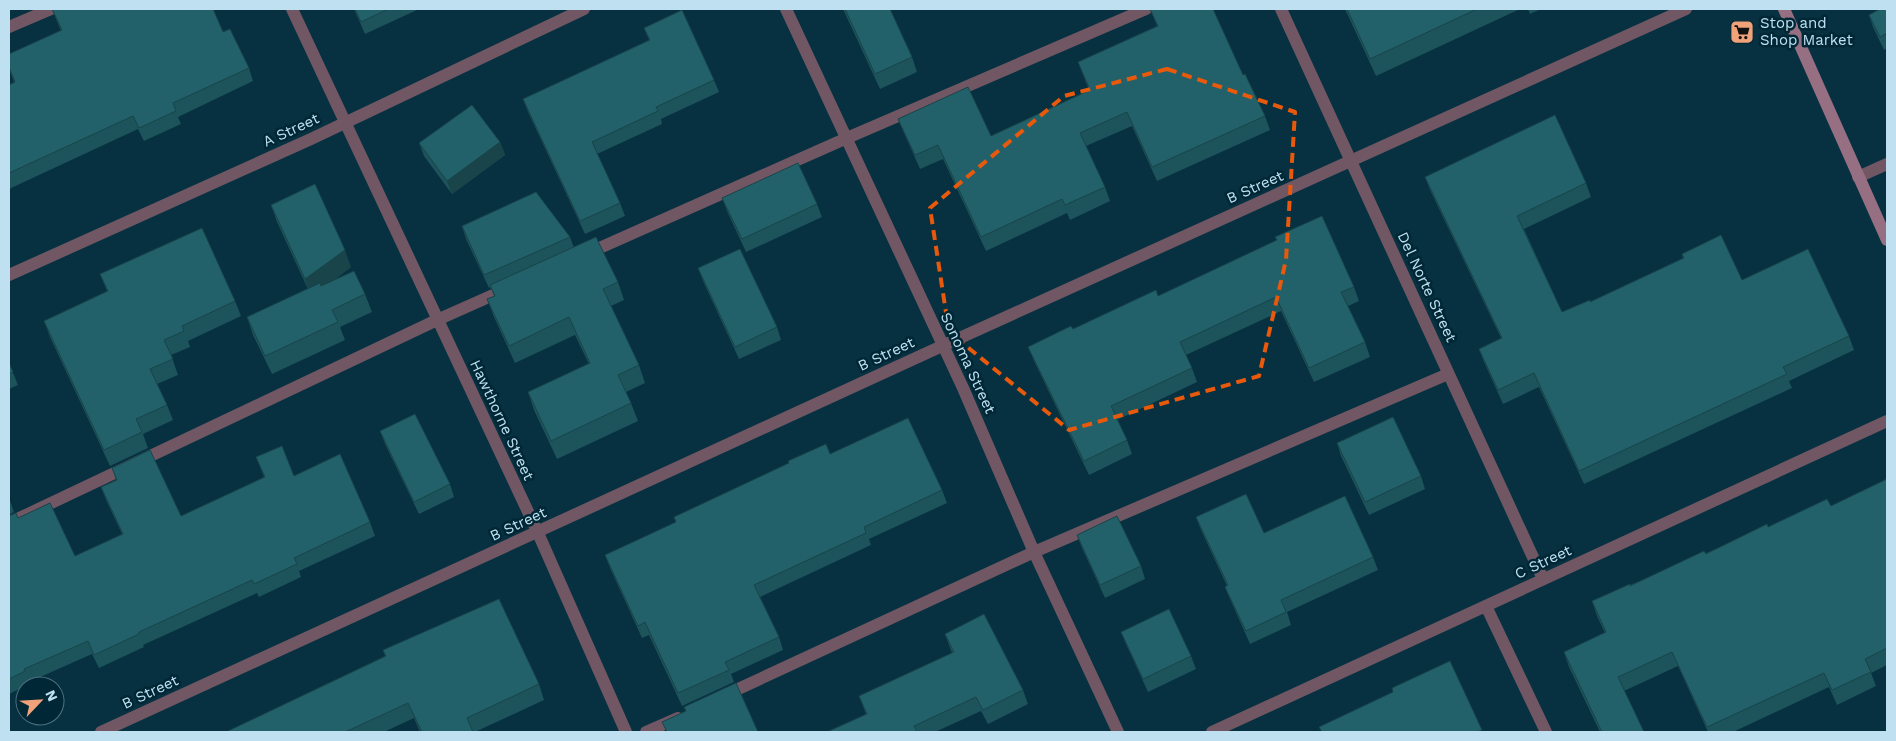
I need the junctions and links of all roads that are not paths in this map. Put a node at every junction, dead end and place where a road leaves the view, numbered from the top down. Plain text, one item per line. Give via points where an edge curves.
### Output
1 (51, 9) edge
2 (292, 9) edge
3 (584, 9) edge
4 (786, 9) edge
5 (1146, 9) edge
6 (1281, 9) edge
7 (1686, 9) edge
8 (1784, 9) edge
9 (9, 27) edge
10 (345, 123) junction
11 (847, 138) junction
12 (1351, 162) junction
13 (1887, 164) edge
14 (1858, 177) junction
15 (1887, 240) edge
16 (574, 260) edge
17 (9, 275) edge
18 (519, 284) edge
19 (438, 320) junction
20 (942, 346) junction
21 (1448, 374) junction
22 (1887, 421) edge
23 (9, 523) edge
24 (538, 533) junction
25 (1034, 552) junction
26 (1543, 579) junction
27 (1486, 606) junction
28 (710, 703) edge
29 (692, 711) edge
30 (101, 732) edge
31 (626, 732) edge
32 (646, 732) edge
33 (1118, 732) edge
34 (1212, 732) edge
35 (1546, 732) edge

1 - 9 street
2 - 10 street, Hawthorne Street
3 - 10 street, A Street
4 - 11 street, Sonoma Street
5 - 11 street
6 - 12 street, Del Norte Street
7 - 12 street, B Street
8 - 14 main road
10 - 17 street, A Street
10 - 19 street, Hawthorne Street
11 - 16 street
11 - 20 street, Sonoma Street
12 - 20 street, B Street
12 - 21 street, Del Norte Street
13 - 14 street
14 - 15 main road
18 - 19 street
19 - 23 street
19 - 24 street, Hawthorne Street
20 - 24 street, B Street
20 - 25 street, Sonoma Street
21 - 25 street
21 - 26 street, Del Norte Street
22 - 26 street, C Street
24 - 30 street, B Street
24 - 31 street, Hawthorne Street
25 - 28 street
25 - 33 street, Sonoma Street
26 - 27 street, C Street
27 - 34 street, C Street
27 - 35 street
29 - 32 street

